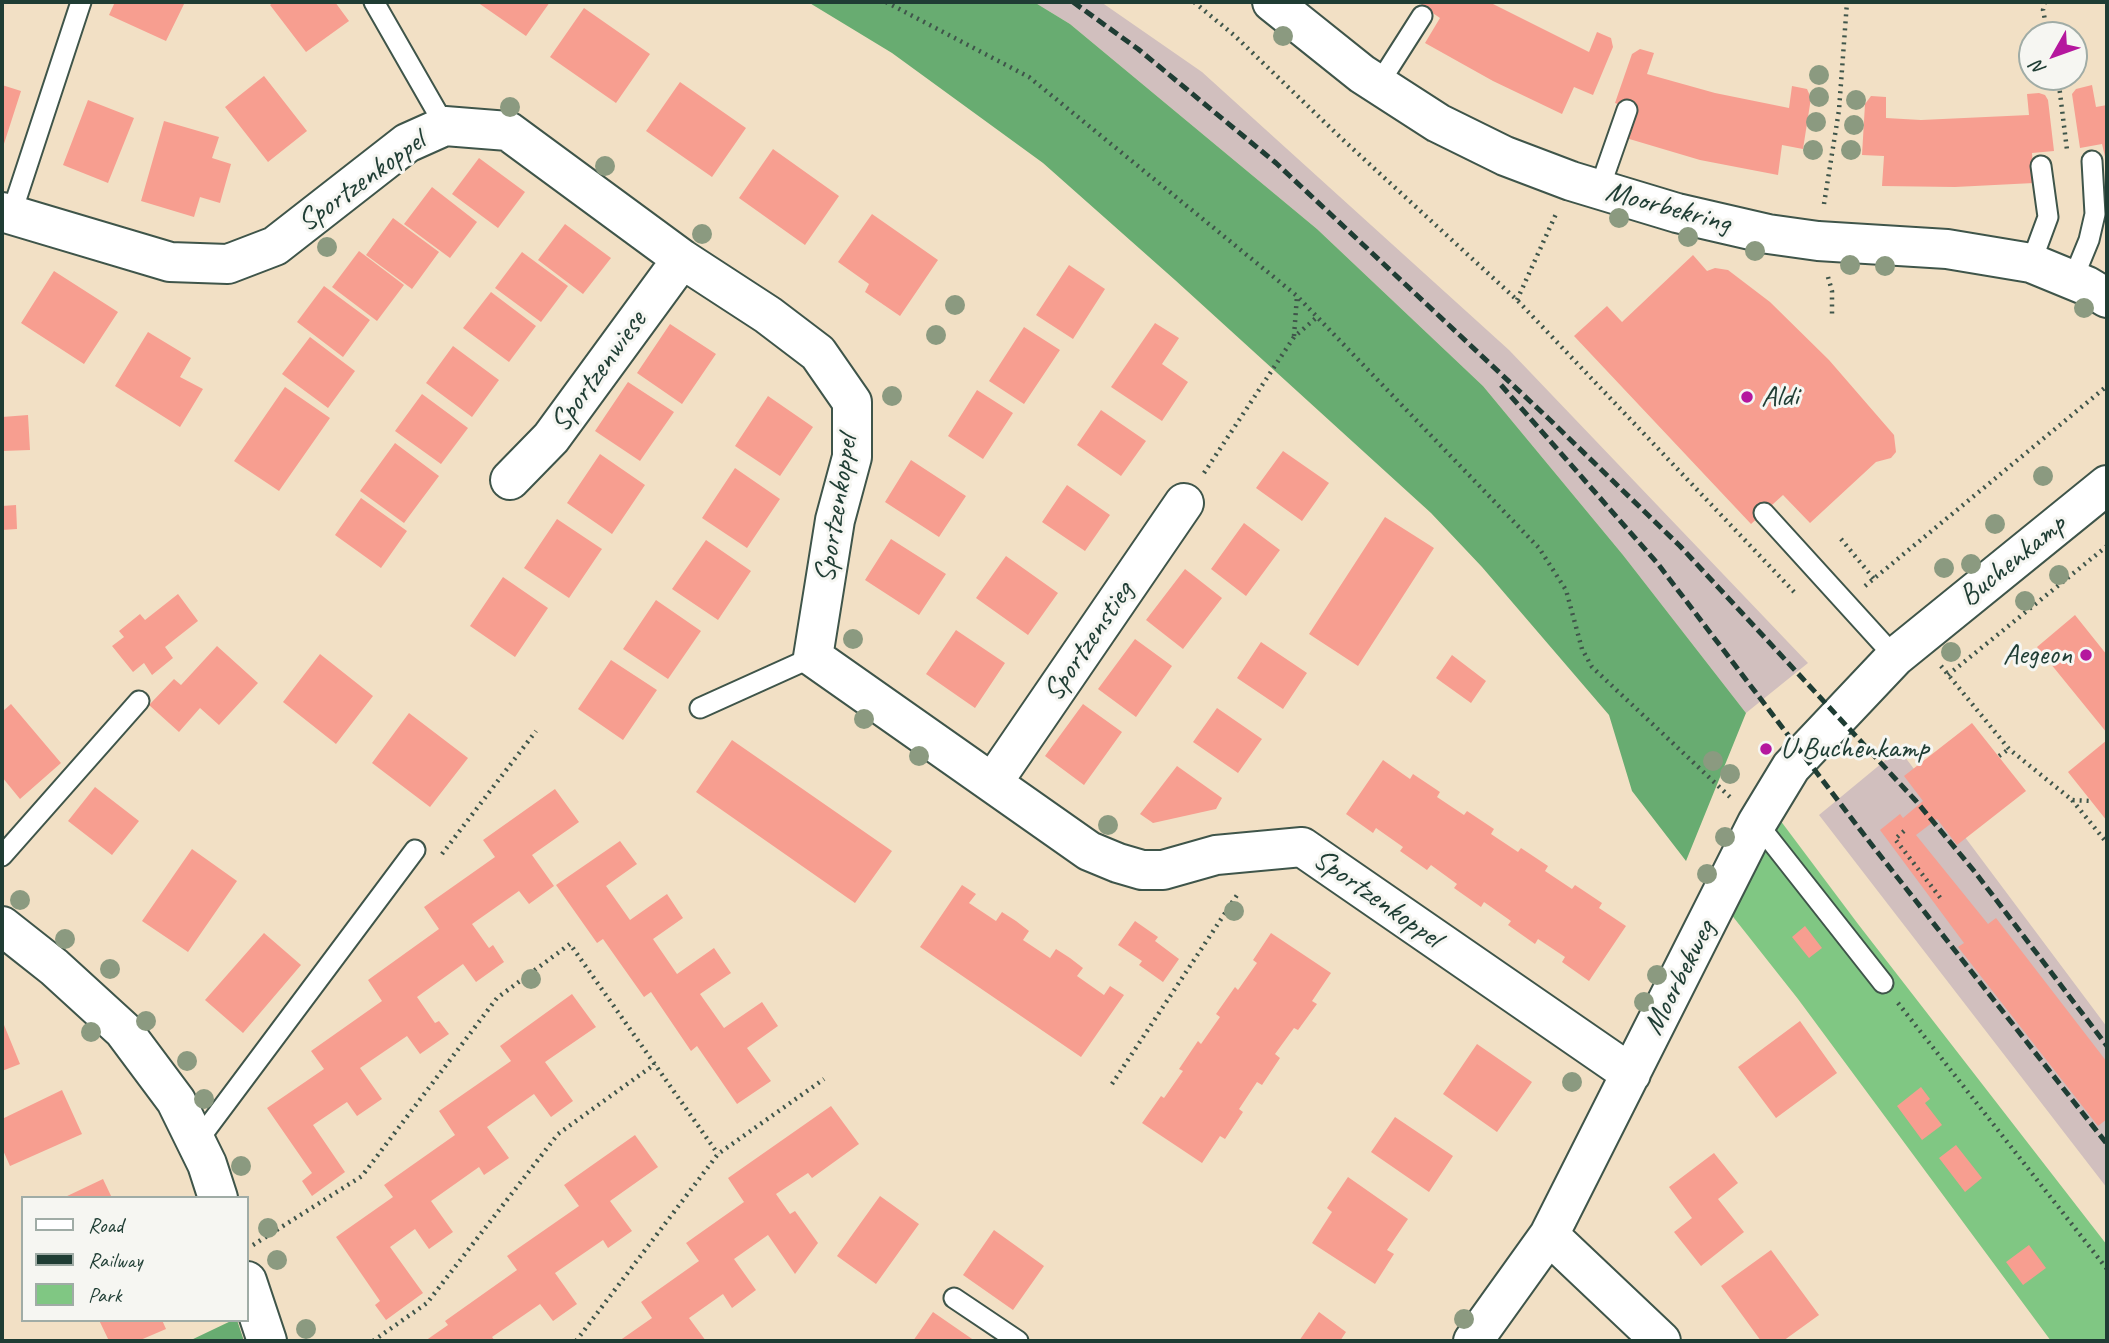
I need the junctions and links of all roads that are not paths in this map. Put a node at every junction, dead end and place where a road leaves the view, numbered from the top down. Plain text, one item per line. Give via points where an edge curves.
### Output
1 (81, 2) edge
2 (373, 2) edge
3 (1272, 2) edge
4 (1422, 16) dead end
5 (1378, 85) junction
6 (1627, 110) dead end
7 (444, 126) junction
8 (2092, 161) dead end
9 (2041, 166) dead end
10 (1585, 186) junction
11 (6, 214) edge
12 (682, 259) junction
13 (2031, 263) junction
14 (2073, 279) junction
15 (2107, 298) edge
16 (510, 480) dead end
17 (2107, 485) edge
18 (1184, 503) road end
19 (1764, 513) dead end
20 (1906, 647) junction
21 (813, 657) junction
22 (139, 701) dead end
23 (700, 708) dead end
24 (993, 782) junction
25 (1757, 823) junction
26 (415, 850) dead end
27 (2, 856) edge
28 (2, 926) edge
29 (1883, 984) road end
30 (1632, 1073) junction
31 (196, 1143) junction
32 (217, 1196) edge
33 (1549, 1235) junction
34 (248, 1284) edge
35 (954, 1298) dead end
36 (267, 1341) edge
37 (1018, 1341) edge
38 (1472, 1341) edge
39 (1661, 1341) edge

1 - 11 lane
2 - 7 lane
3 - 5 street, Moorbekring
4 - 5 lane
5 - 10 street, Moorbekring via 1470,140
6 - 10 lane
7 - 11 street, Sportzenkoppel via 407,144 275,246 228,264 170,262
7 - 12 street, Sportzenkoppel via 508,131
8 - 14 lane via 2095,214
9 - 13 lane via 2048,217
10 - 13 street, Moorbekring via 1726,225 1818,241 1947,249
12 - 16 street, Sportzenwiese via 551,438
12 - 21 street, Sportzenkoppel via 768,314 818,353 852,402 852,457 835,520
13 - 14 street, Moorbekring
14 - 15 street, Moorbekring
17 - 20 street, Buchenkamp
18 - 24 street, Sportzenstieg
19 - 20 lane via 1861,618
20 - 25 street, Moorbekweg via 1791,767
21 - 23 lane
21 - 24 street, Sportzenkoppel
22 - 27 lane
24 - 30 street, Sportzenkoppel via 1089,850 1142,870 1163,870 1216,855 1302,846
25 - 29 lane
25 - 30 street, Moorbekweg
26 - 31 lane
28 - 31 street via 123,1030 176,1101
30 - 33 street, Moorbekweg
31 - 32 street
33 - 38 street, Moorbekweg
33 - 39 street
34 - 36 street
35 - 37 lane

